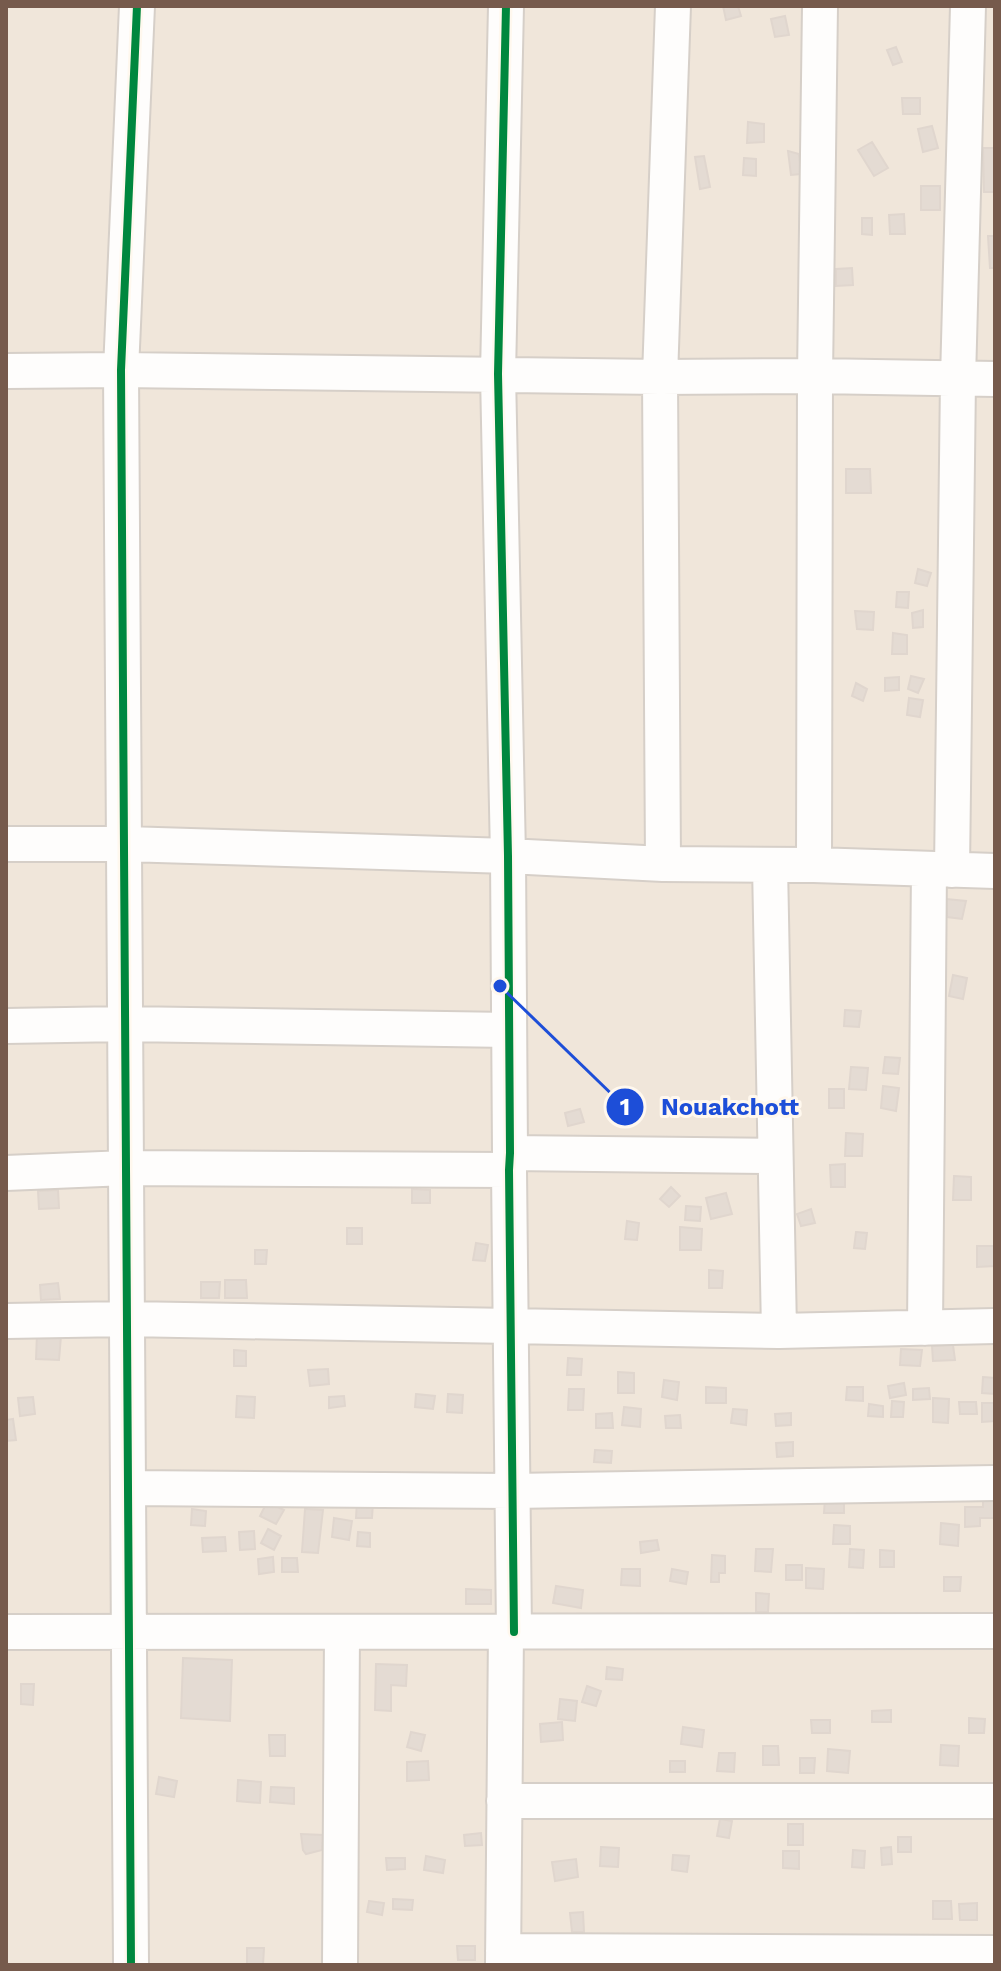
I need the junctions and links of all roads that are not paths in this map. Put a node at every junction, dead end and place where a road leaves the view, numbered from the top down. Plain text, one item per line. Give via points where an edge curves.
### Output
1 (137, 6) edge
2 (506, 6) edge
3 (673, 6) edge
4 (820, 6) edge
5 (968, 6) edge
6 (121, 370) junction
7 (6, 371) edge
8 (498, 374) junction
9 (815, 376) junction
10 (660, 377) junction
11 (958, 379) junction
12 (995, 379) edge
13 (6, 844) edge
14 (125, 844) junction
15 (508, 856) junction
16 (663, 864) junction
17 (770, 865) junction
18 (814, 865) junction
19 (941, 870) junction
20 (995, 871) edge
21 (125, 1024) junction
22 (6, 1026) edge
23 (509, 1030) junction
24 (775, 1156) junction
25 (510, 1161) junction
26 (126, 1168) junction
27 (6, 1173) edge
28 (127, 1319) junction
29 (6, 1321) edge
30 (511, 1325) junction
31 (995, 1326) edge
32 (925, 1328) junction
33 (779, 1331) junction
34 (995, 1483) edge
35 (128, 1488) junction
36 (513, 1491) junction
37 (995, 1631) edge
38 (6, 1632) edge
39 (129, 1632) junction
40 (342, 1632) junction
41 (510, 1632) junction
42 (504, 1801) junction
43 (995, 1801) edge
44 (995, 1953) edge
45 (503, 1958) edge
46 (926, 1959) edge
47 (131, 1965) edge
48 (340, 1965) edge

1 - 6 street
2 - 8 street
3 - 10 street
4 - 9 street
5 - 11 street
6 - 7 street
6 - 8 street
6 - 14 street
8 - 10 street
8 - 15 street
9 - 10 street
9 - 11 street
9 - 18 street
10 - 16 street
11 - 12 street
11 - 19 street
13 - 14 street
14 - 15 street
14 - 21 street
15 - 16 street
15 - 23 street
16 - 17 street
17 - 18 street
17 - 24 street
18 - 19 street
19 - 20 street
19 - 32 street
21 - 22 street
21 - 23 street
21 - 26 street
23 - 25 street
24 - 25 street
24 - 33 street
25 - 26 street
25 - 30 street
26 - 27 street
26 - 28 street
28 - 29 street
28 - 30 street
28 - 35 street
30 - 33 street
30 - 36 street
31 - 32 street
32 - 33 street
34 - 36 street
35 - 36 street
35 - 39 street
36 - 41 street
37 - 41 street
38 - 39 street
39 - 40 street
39 - 47 street
40 - 41 street
40 - 48 street
41 - 42 street
42 - 43 street
42 - 45 street
44 - 46 street
45 - 46 street

